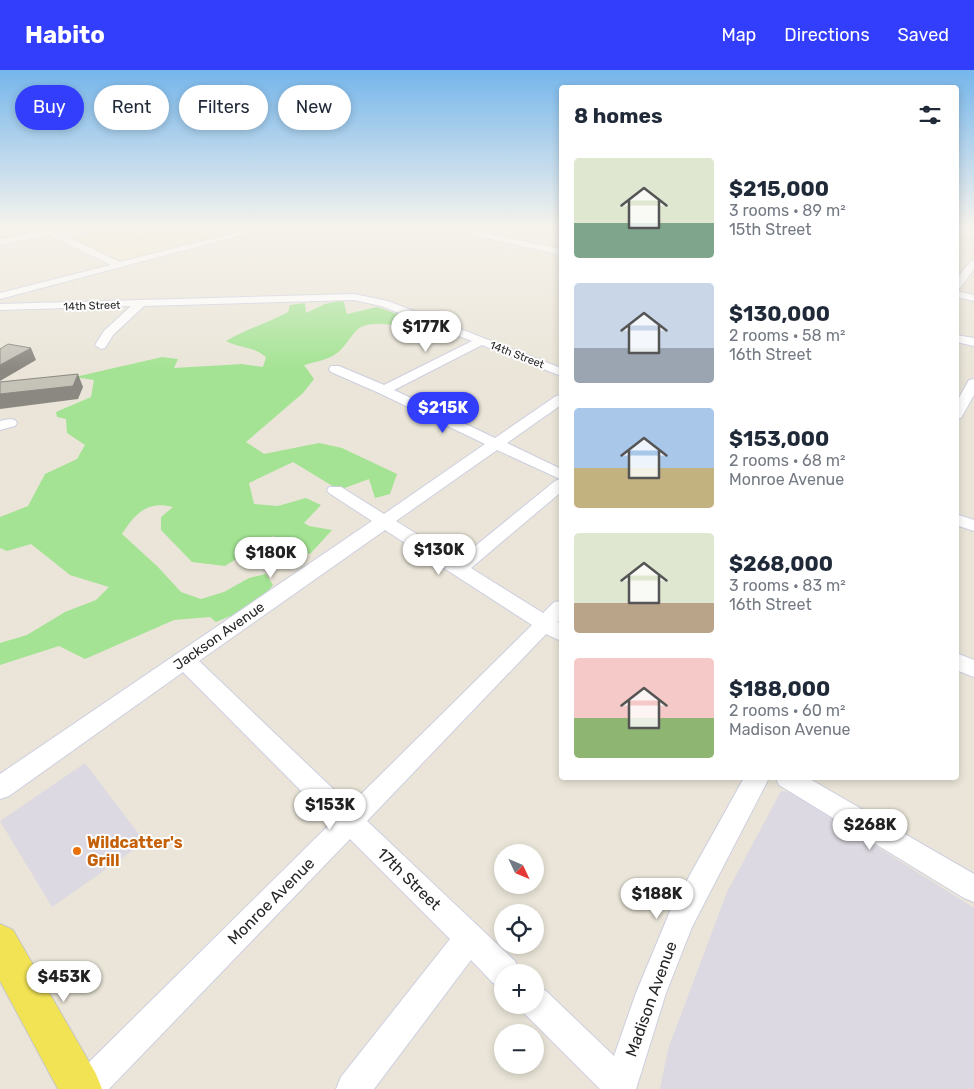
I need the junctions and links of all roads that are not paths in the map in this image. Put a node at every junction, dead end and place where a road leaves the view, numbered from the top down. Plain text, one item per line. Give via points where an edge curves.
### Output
1 (82, 275) edge
2 (959, 295) edge
3 (0, 296) edge
4 (974, 298) edge
5 (139, 305) junction
6 (0, 307) edge
7 (959, 339) edge
8 (481, 341) junction
9 (974, 342) edge
10 (101, 345) dead end
11 (335, 369) dead end
12 (559, 371) edge
13 (974, 383) edge
14 (384, 390) junction
15 (966, 396) edge
16 (559, 400) edge
17 (959, 409) edge
18 (496, 444) junction
19 (559, 474) edge
20 (559, 486) edge
21 (335, 490) dead end
22 (959, 520) edge
23 (384, 522) junction
24 (974, 526) edge
25 (458, 569) junction
26 (556, 622) edge
27 (184, 660) junction
28 (959, 662) edge
29 (974, 669) edge
30 (756, 780) edge
31 (791, 780) edge
32 (0, 788) edge
33 (349, 822) junction
34 (974, 889) edge
35 (468, 938) junction
36 (0, 943) edge
37 (496, 964) edge
38 (544, 1011) edge
39 (620, 1087) edge
40 (81, 1089) edge
41 (86, 1089) edge
42 (353, 1089) edge

1 - 3 street
2 - 4 street
5 - 6 street, 14th Street
5 - 8 street, 14th Street via 354,298 384,303
5 - 10 street via 108,333
7 - 9 street
8 - 12 street, 14th Street
8 - 14 street
11 - 14 street
13 - 15 street
14 - 18 street
15 - 17 street
16 - 18 street, Jackson Avenue
18 - 19 street
18 - 23 street, Jackson Avenue
20 - 25 street
21 - 23 street
22 - 24 street
23 - 25 street
23 - 27 street, Jackson Avenue
25 - 26 street
26 - 33 street, Monroe Avenue
27 - 32 street, Jackson Avenue
27 - 33 street, 17th Street
28 - 29 street
30 - 39 street, Madison Avenue via 681,919 651,993
31 - 34 street
33 - 35 street, 17th Street
33 - 41 street, Monroe Avenue
35 - 37 street, 17th Street
35 - 42 street
36 - 40 main road
38 - 39 street

